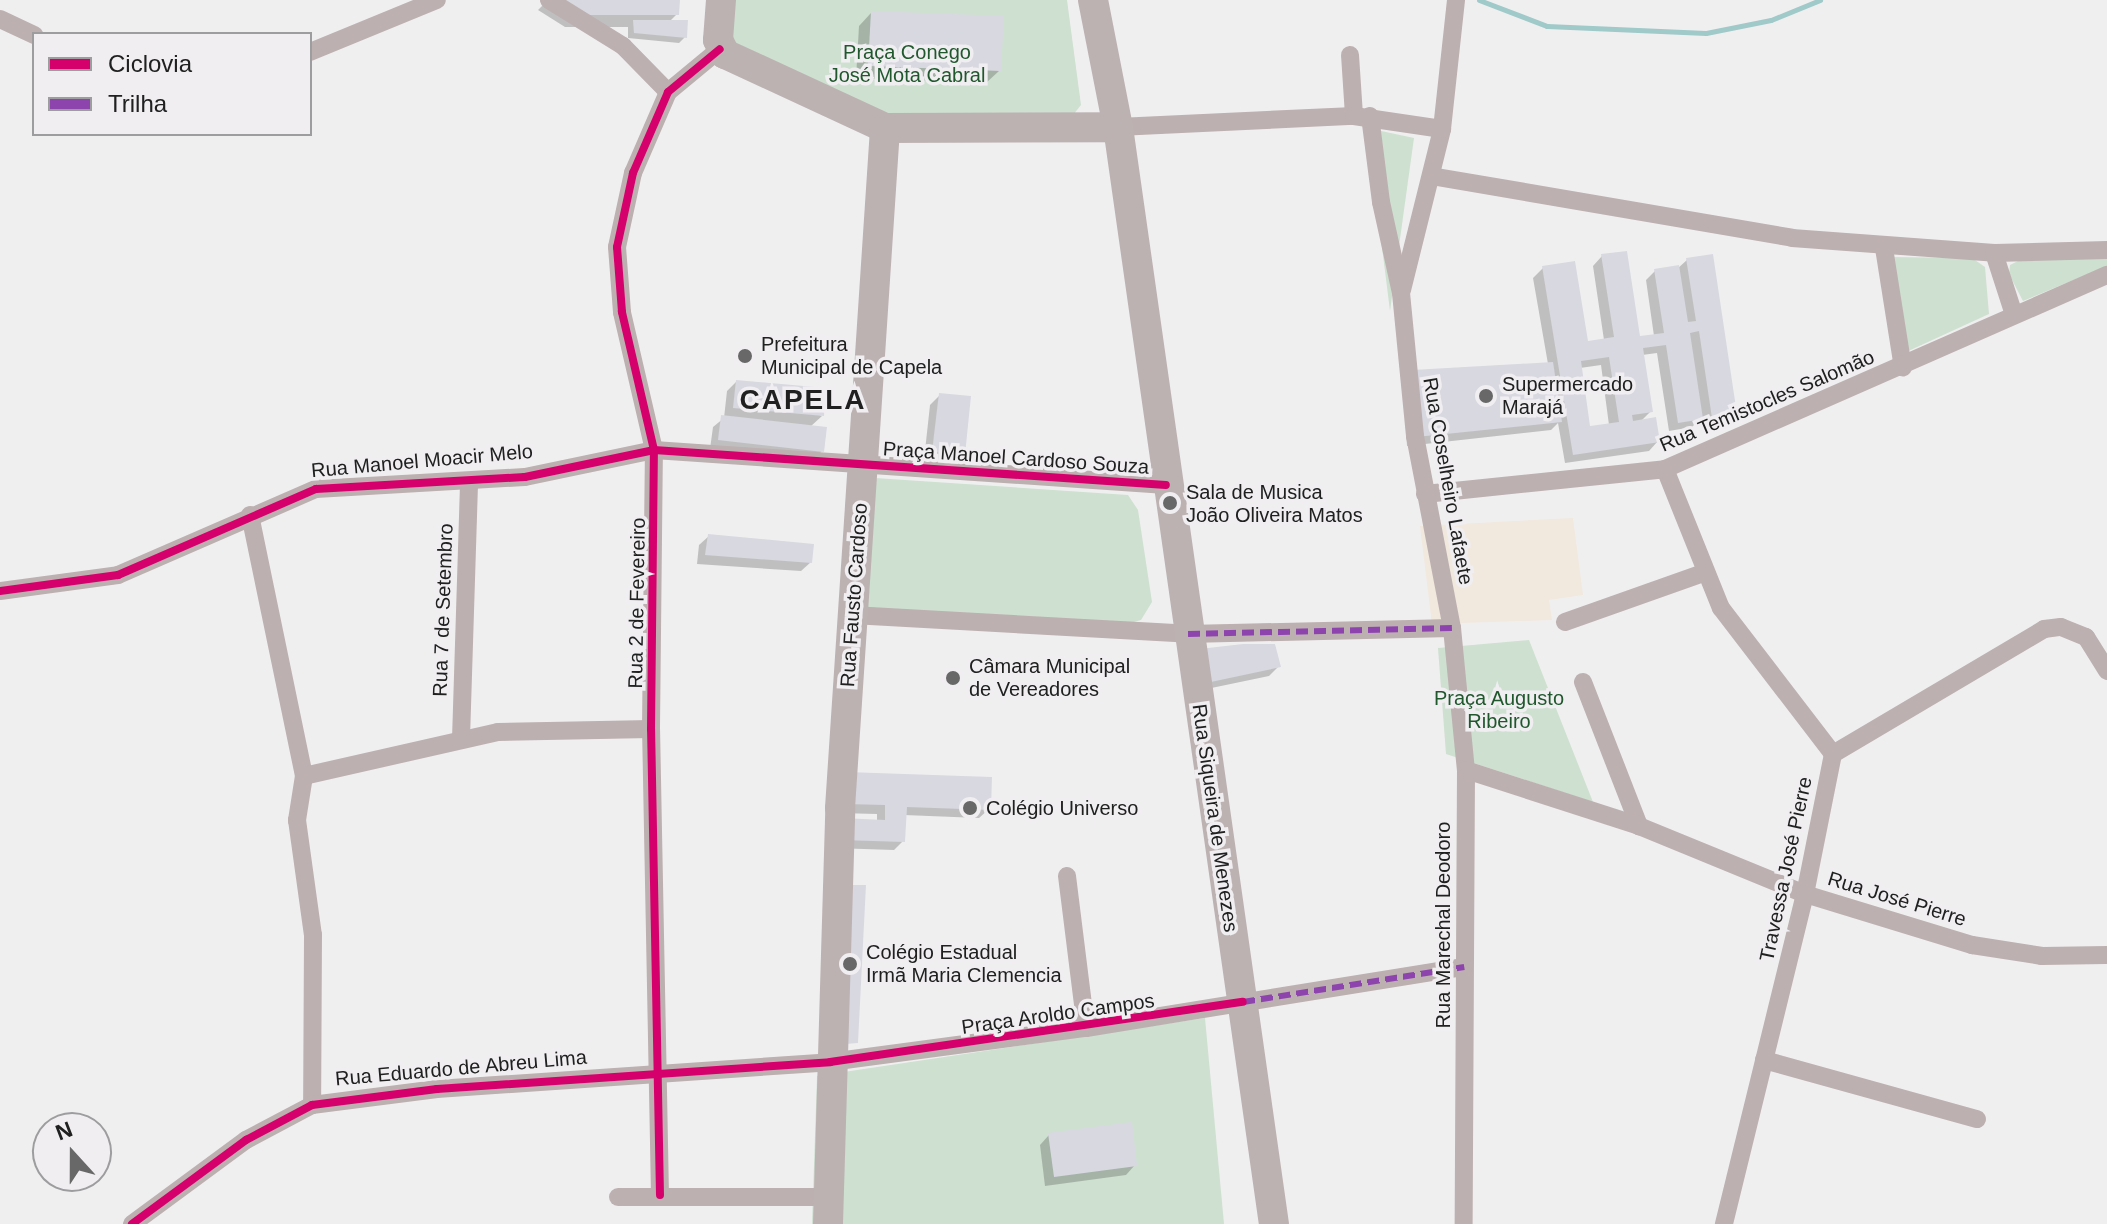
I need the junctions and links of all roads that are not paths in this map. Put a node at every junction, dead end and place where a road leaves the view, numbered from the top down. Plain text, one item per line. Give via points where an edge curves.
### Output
1 (437, 0) edge
2 (549, 0) edge
3 (721, 0) edge
4 (1093, 0) edge
5 (1456, 0) edge
6 (0, 19) edge
7 (32, 34) edge
8 (720, 49) junction
9 (312, 51) edge
10 (1350, 55) dead end
11 (668, 92) junction
12 (1362, 116) junction
13 (1118, 127) junction
14 (885, 128) junction
15 (1442, 129) junction
16 (1431, 176) junction
17 (1884, 248) junction
18 (2107, 250) edge
19 (1994, 253) junction
20 (2107, 275) edge
21 (1401, 293) junction
22 (2014, 315) junction
23 (1903, 368) junction
24 (654, 450) junction
25 (863, 463) junction
26 (1665, 469) junction
27 (469, 483) junction
28 (1166, 485) junction
29 (1425, 494) junction
30 (250, 515) junction
31 (1703, 573) junction
32 (0, 591) edge
33 (852, 615) junction
34 (1565, 622) dead end
35 (1452, 628) junction
36 (1188, 634) junction
37 (2107, 671) edge
38 (1583, 682) dead end
39 (651, 729) junction
40 (461, 739) junction
41 (1833, 754) junction
42 (1466, 770) junction
43 (304, 776) junction
44 (1639, 826) junction
45 (1067, 876) dead end
46 (1805, 894) junction
47 (2107, 955) edge
48 (1464, 967) junction
49 (1243, 1002) junction
50 (1086, 1028) junction
51 (1764, 1060) junction
52 (830, 1062) junction
53 (658, 1073) junction
54 (312, 1105) junction
55 (1977, 1119) dead end
56 (660, 1195) junction
57 (618, 1197) dead end
58 (828, 1210) edge
59 (132, 1224) edge
60 (1274, 1224) edge
61 (1464, 1224) edge
62 (1724, 1224) edge

1 - 9 street
2 - 11 street via 623,46
3 - 8 main road
4 - 13 main road
5 - 15 street
6 - 7 street
8 - 11 street, Rua 2 de Fevereiro
8 - 14 main road
10 - 12 street, Rua Coselheiro Lafaete
11 - 24 street, Rua 2 de Fevereiro via 633,173 617,247 622,312
12 - 13 street
12 - 15 street
12 - 21 street, Rua Coselheiro Lafaete
13 - 14 main road
13 - 28 main road
14 - 25 main road, Rua Fausto Cardoso
15 - 16 street
16 - 17 street via 1792,238
16 - 21 street
17 - 19 street
17 - 23 street
18 - 19 street
19 - 22 street
20 - 22 street, Rua Temistocles Salomão
21 - 29 street, Rua Coselheiro Lafaete
22 - 23 street, Rua Temistocles Salomão
23 - 26 street, Rua Temistocles Salomão
24 - 25 street, Rua Manoel Moacir Melo
24 - 27 street, Rua Manoel Moacir Melo
24 - 39 street, Rua 2 de Fevereiro
25 - 28 street, Praça Manoel Cardoso Souza
25 - 33 main road, Rua Fausto Cardoso
26 - 29 street, Rua Temistocles Salomão
26 - 31 street
27 - 30 street, Rua Manoel Moacir Melo via 316,489
27 - 40 street, Rua 7 de Setembro
28 - 36 main road, Praça Manoel Cardoso Souza
29 - 35 street, Rua Coselheiro Lafaete
30 - 32 street, Rua Manoel Moacir Melo via 118,575
30 - 43 street
31 - 34 street
31 - 41 street via 1721,608
33 - 36 street
33 - 52 main road, Rua Fausto Cardoso
35 - 36 street
35 - 42 street, Rua Marechal Deodoro
36 - 49 main road, Rua Siqueira de Menezes
37 - 41 street via 2086,637 2061,627 2044,629
38 - 44 street
39 - 40 street via 530,729
39 - 53 street, Rua 2 de Fevereiro
40 - 43 street
41 - 46 street, Travessa José Pierre
42 - 44 street
42 - 48 street, Rua Marechal Deodoro
43 - 54 street via 297,820 313,935
44 - 46 street, Rua José Pierre
45 - 50 street
46 - 47 street, Rua José Pierre via 1972,945 2042,956
46 - 51 street, Travessa José Pierre
48 - 49 street, Praça Aroldo Campos
48 - 61 street, Rua Marechal Deodoro
49 - 50 street, Praça Aroldo Campos
49 - 60 main road
50 - 52 street, Praça Aroldo Campos
51 - 55 street
51 - 62 street, Travessa José Pierre
52 - 53 street, Rua Eduardo de Abreu Lima
52 - 58 main road
53 - 54 street, Rua Eduardo de Abreu Lima via 437,1089
53 - 56 street, Rua 2 de Fevereiro
54 - 59 street, Rua Eduardo de Abreu Lima via 221,1157
56 - 57 street
56 - 58 street

